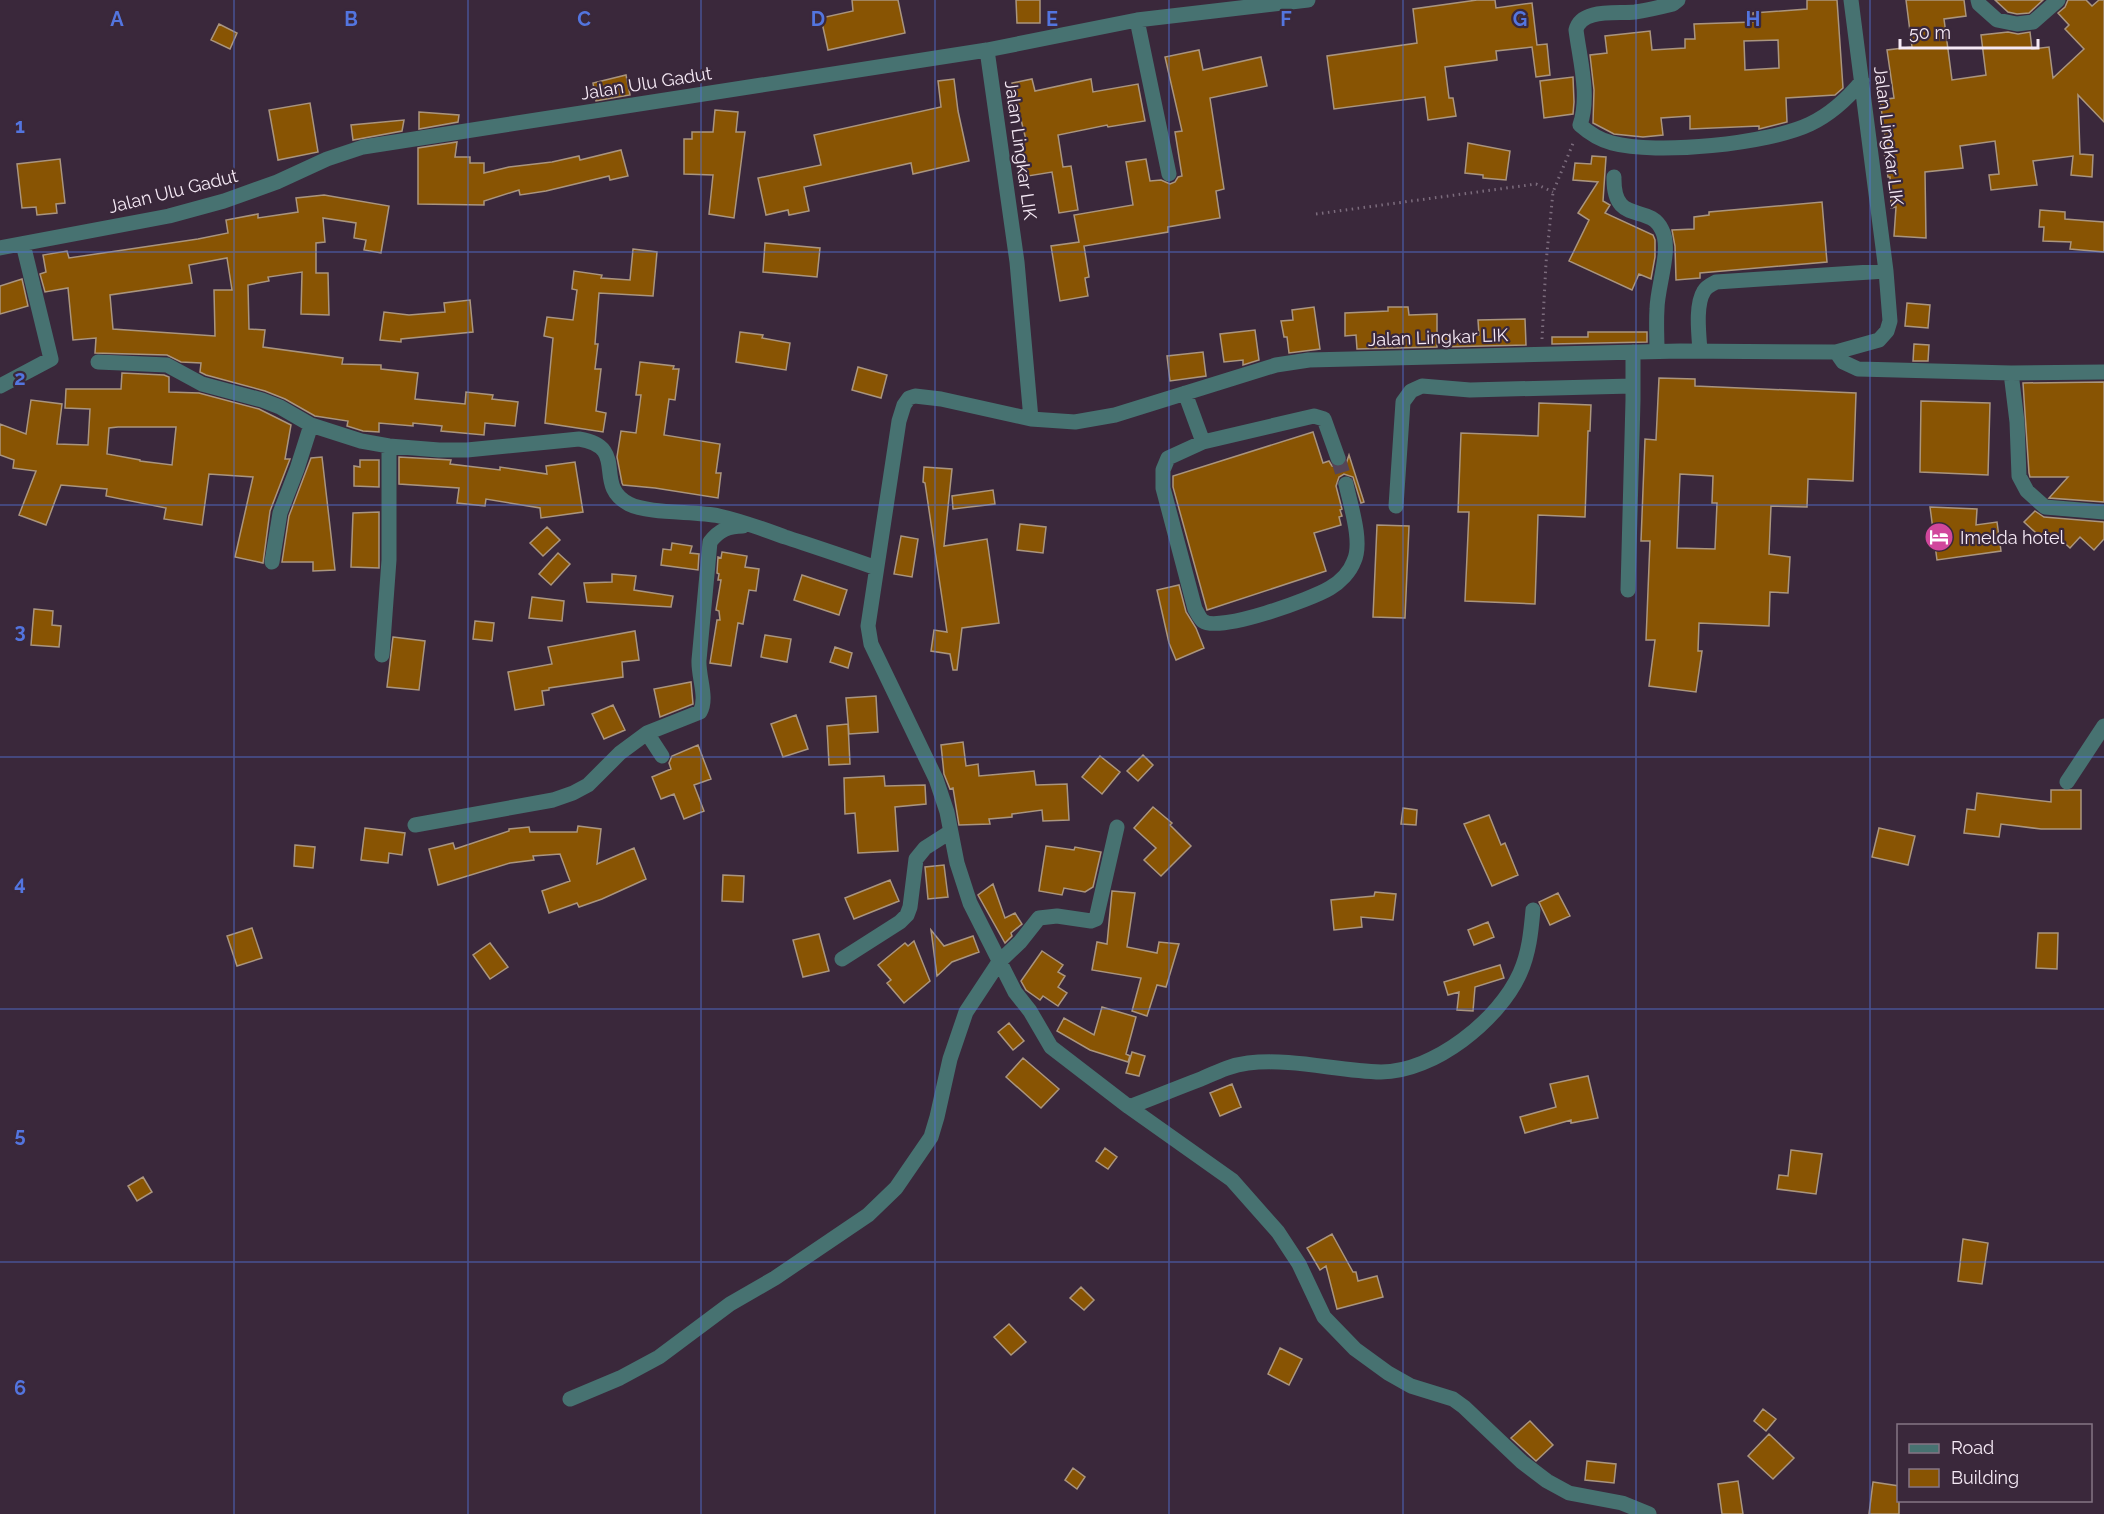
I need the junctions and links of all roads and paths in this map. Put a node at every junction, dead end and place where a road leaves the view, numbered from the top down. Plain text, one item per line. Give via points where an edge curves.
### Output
1 (1308, 0) edge
2 (1678, 0) edge
3 (1851, 0) edge
4 (1978, 0) edge
5 (2058, 0) edge
6 (1239, 4) edge
7 (1137, 20) junction
8 (987, 50) junction
9 (1862, 81) junction
10 (1580, 126) junction
11 (1169, 174) dead end
12 (1614, 177) dead end
13 (1553, 192) junction
14 (1316, 214) dead end
15 (23, 244) junction
16 (0, 248) edge
17 (1886, 271) junction
18 (1657, 351) junction
19 (1700, 351) junction
20 (1633, 352) junction
21 (1836, 352) junction
22 (1541, 353) junction
23 (98, 362) dead end
24 (2104, 372) edge
25 (2011, 373) junction
26 (0, 386) edge
27 (1632, 386) junction
28 (1185, 393) junction
29 (1031, 418) junction
30 (311, 425) junction
31 (1203, 442) junction
32 (389, 446) junction
33 (1338, 458) tunnel mouth
34 (1346, 484) tunnel mouth
35 (1396, 506) dead end
36 (2104, 512) edge
37 (755, 526) junction
38 (272, 562) dead end
39 (876, 568) junction
40 (1628, 590) dead end
41 (382, 655) dead end
42 (2104, 726) edge
43 (647, 733) junction
44 (662, 756) dead end
45 (2067, 783) dead end
46 (415, 825) dead end
47 (1118, 828) dead end
48 (950, 832) junction
49 (1533, 910) dead end
50 (842, 959) dead end
51 (999, 962) junction
52 (1129, 1107) junction
53 (570, 1399) dead end
54 (1649, 1514) edge

1 - 6 street, Jalan Ulu Gadut
2 - 10 street via 1636,12 1598,14 1577,24 1584,90
3 - 9 street, Jalan Lingkar LIK
4 - 5 street via 1997,20 2017,24 2033,22
6 - 7 street, Jalan Ulu Gadut
7 - 8 street, Jalan Ulu Gadut
7 - 11 street
8 - 15 street, Jalan Ulu Gadut via 363,147 224,201 169,216
8 - 29 street, Jalan Lingkar LIK via 1017,262
9 - 10 street via 1846,100 1811,124 1764,138 1682,147 1630,147 1609,143
9 - 17 street, Jalan Lingkar LIK
10 - 13 path
12 - 18 street via 1616,200 1658,224 1664,232
13 - 14 path via 1536,184
13 - 22 path
15 - 16 street, Jalan Ulu Gadut
15 - 26 street via 51,359
17 - 19 street via 1716,282 1705,288 1700,298
17 - 21 street, Jalan Lingkar LIK via 1890,321 1887,331 1879,340
18 - 19 street, Jalan Lingkar LIK
18 - 20 street, Jalan Lingkar LIK
19 - 21 street, Jalan Lingkar LIK
20 - 22 street, Jalan Lingkar LIK
20 - 27 street
21 - 25 street via 1843,362 1858,369
22 - 28 street, Jalan Lingkar LIK via 1309,360 1276,365
23 - 30 street via 167,365 202,384 280,407
24 - 25 street
25 - 36 street via 2019,476 2027,491 2045,507
27 - 35 street via 1470,390 1422,386 1411,391 1403,402
27 - 40 street
28 - 29 street, Jalan Lingkar LIK via 1115,415 1075,422
28 - 31 street
29 - 39 street via 941,399 909,398 899,421
30 - 32 street
30 - 38 street via 280,513
31 - 33 street via 1314,416 1324,420
31 - 34 street via 1168,458 1162,471 1195,609 1203,621 1211,624 1292,605 1331,588 1347,573 1355,559 1357,541
32 - 37 street via 467,450 592,441 602,446 608,456 610,483 629,504 719,516
32 - 41 street via 389,560
37 - 39 street
37 - 43 street via 728,527 710,542 699,660 704,706 700,712
39 - 48 street via 868,626 871,644 936,779
42 - 45 street
43 - 44 street
43 - 46 street via 588,785 573,793
47 - 51 street via 1096,919 1039,918
48 - 50 street via 924,848 916,859 907,915
48 - 51 street via 970,903
49 - 52 street via 1530,941 1520,973 1503,1001 1468,1036 1436,1057 1410,1068 1382,1072 1277,1062 1239,1064
51 - 52 street via 1051,1047
51 - 53 street via 966,1012 931,1137 896,1188 868,1215 730,1304 659,1357
52 - 54 street via 1239,1187 1278,1232 1299,1264 1324,1317 1354,1349 1411,1386 1453,1399 1547,1481 1569,1493 1622,1503

